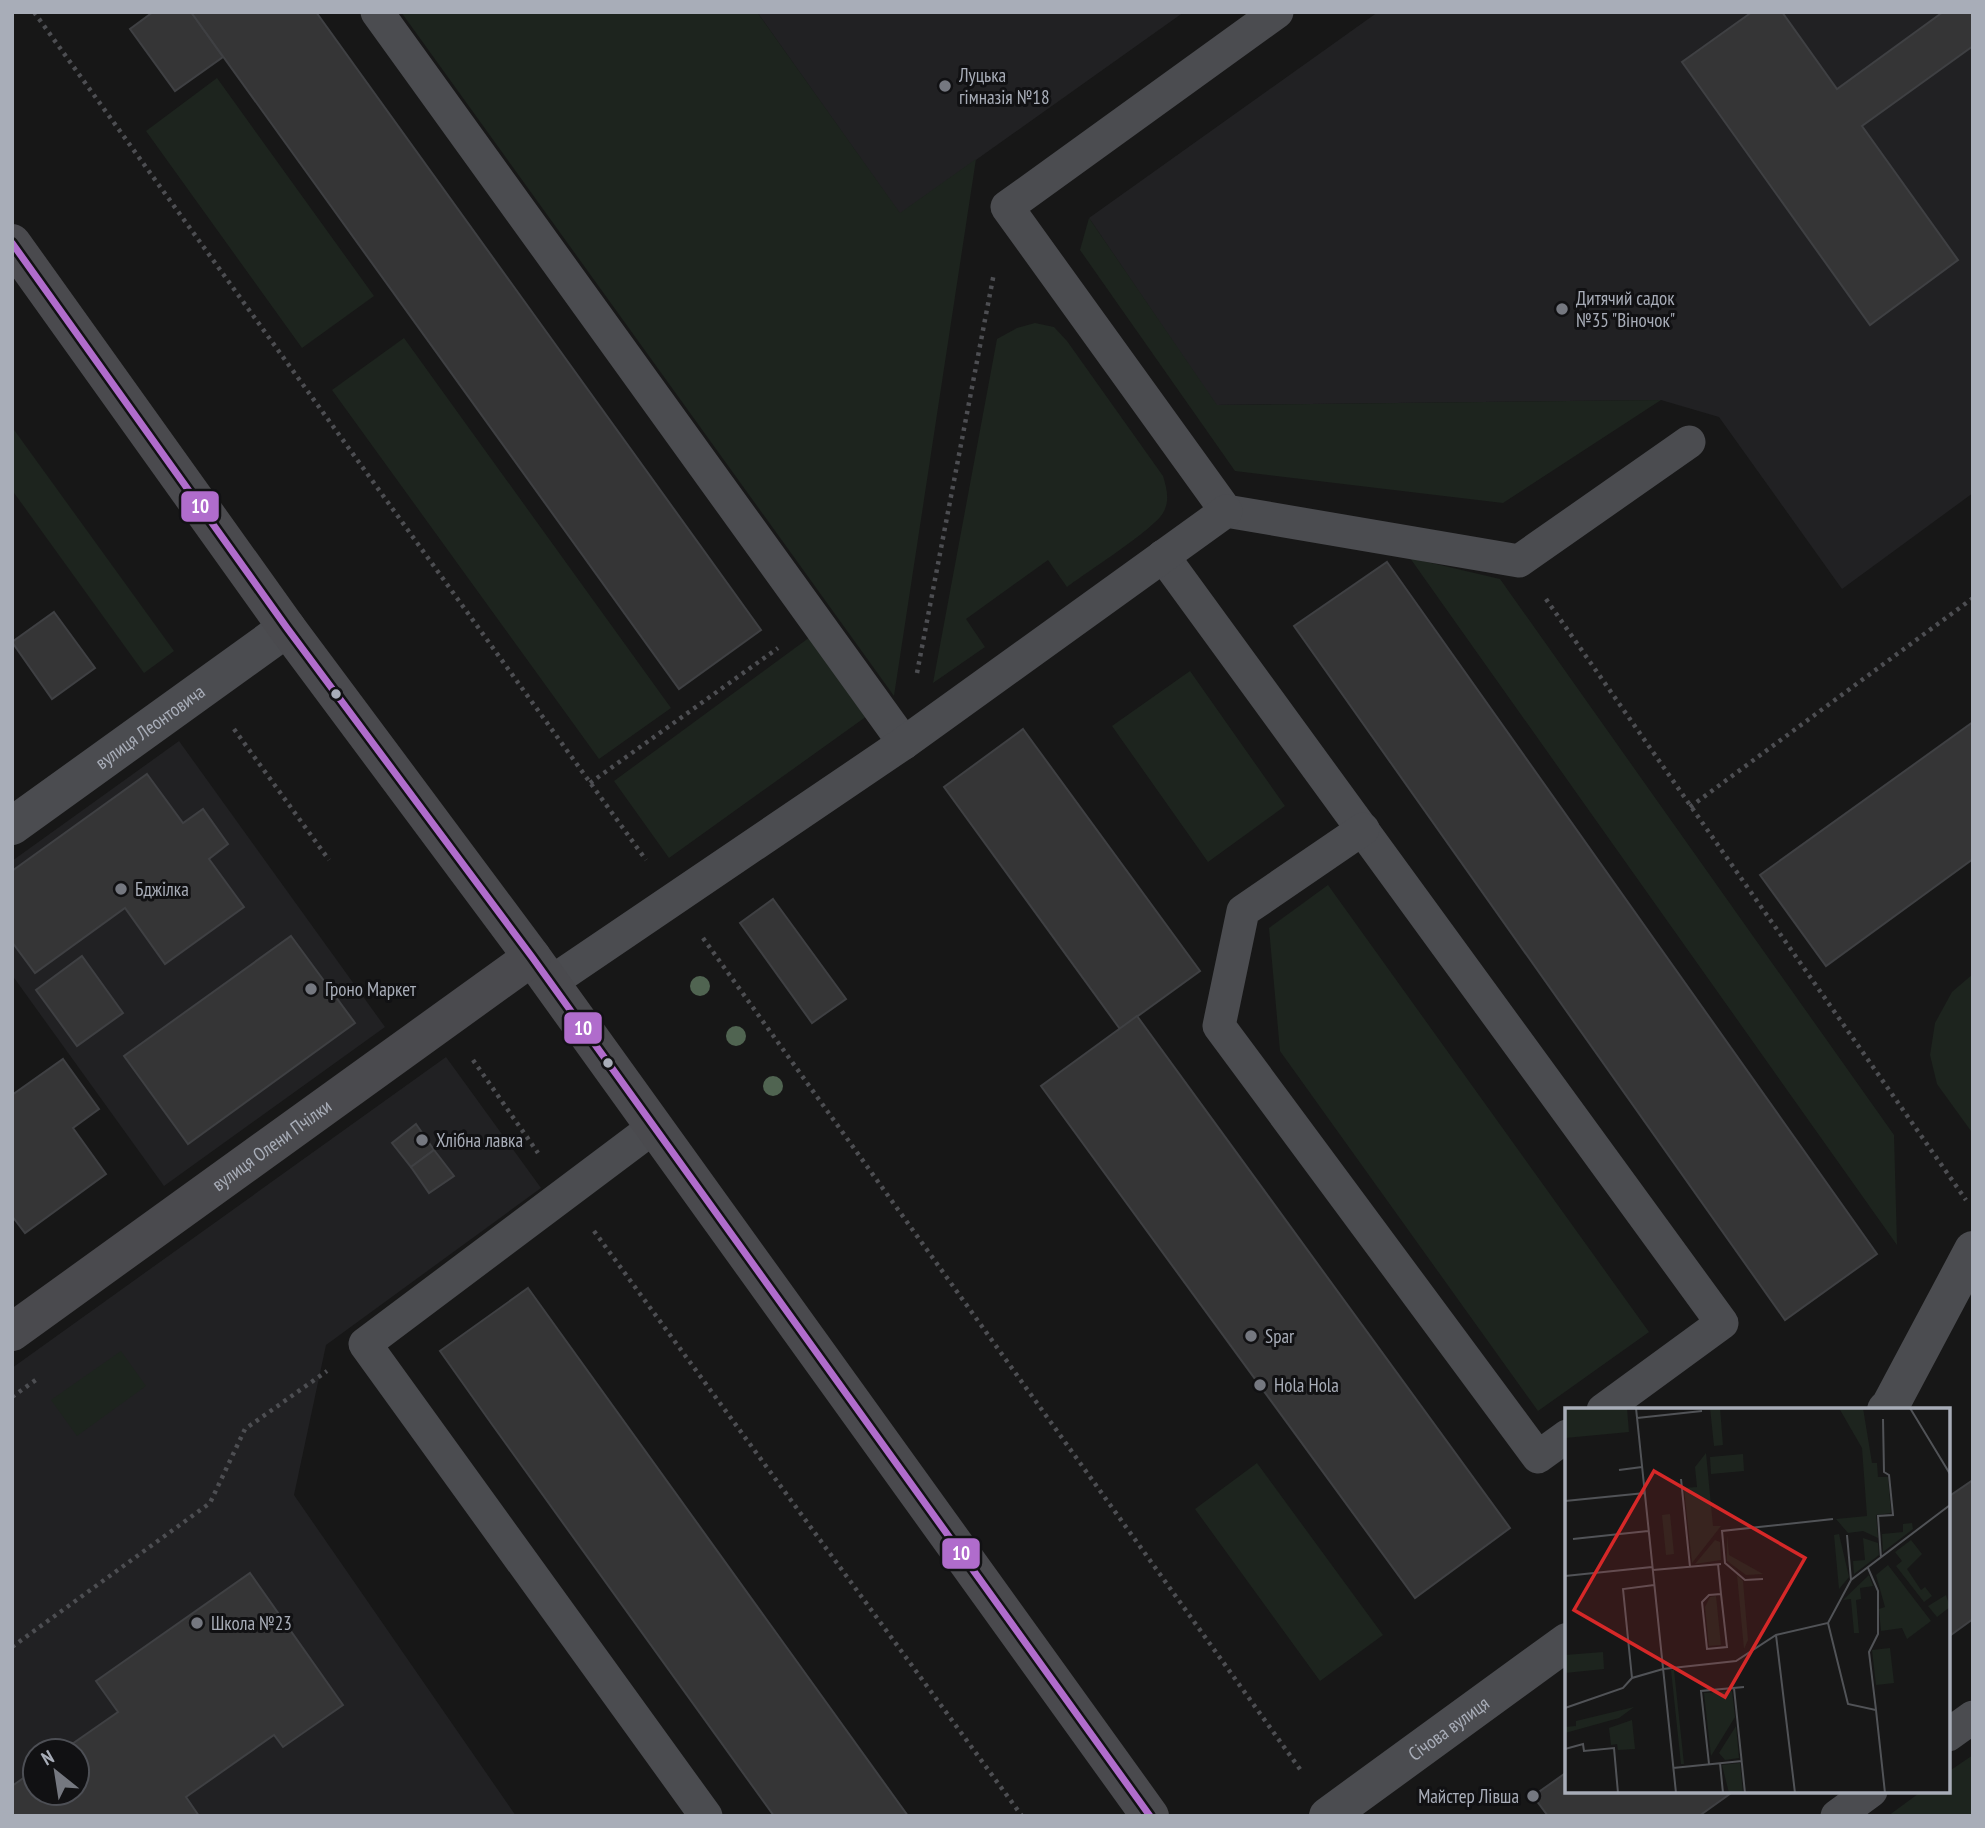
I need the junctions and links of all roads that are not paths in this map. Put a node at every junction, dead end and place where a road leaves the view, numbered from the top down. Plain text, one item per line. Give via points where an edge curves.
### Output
1 (377, 12) edge
2 (1277, 12) edge
3 (19, 268) edge
4 (1689, 442) dead end
5 (1226, 511) junction
6 (1163, 556) junction
7 (287, 628) junction
8 (904, 743) junction
9 (12, 825) edge
10 (1363, 830) junction
11 (541, 970) junction
12 (654, 1127) junction
13 (1973, 1250) edge
14 (12, 1332) edge
15 (1605, 1408) edge
16 (1888, 1408) edge
17 (1565, 1437) edge
18 (1565, 1643) edge
19 (1973, 1717) edge
20 (1950, 1734) edge
21 (1868, 1793) edge
22 (1330, 1814) edge
23 (706, 1816) edge
24 (1150, 1816) edge
25 (1837, 1816) edge

1 - 8 lane
2 - 5 lane via 1007,207
3 - 7 main road
4 - 5 lane via 1519,561
5 - 6 lane
6 - 8 lane
6 - 10 lane
7 - 9 street, вулиця Леонтовича
7 - 11 main road
8 - 11 lane via 674,898
10 - 15 lane via 1722,1322
10 - 17 lane via 1243,911 1219,1026 1538,1457
11 - 12 main road
11 - 14 main road, вулиця Олени Пчілки
12 - 23 lane via 365,1344
12 - 24 main road
13 - 16 street
18 - 22 street, Січова вулиця
19 - 20 lane
21 - 25 lane

